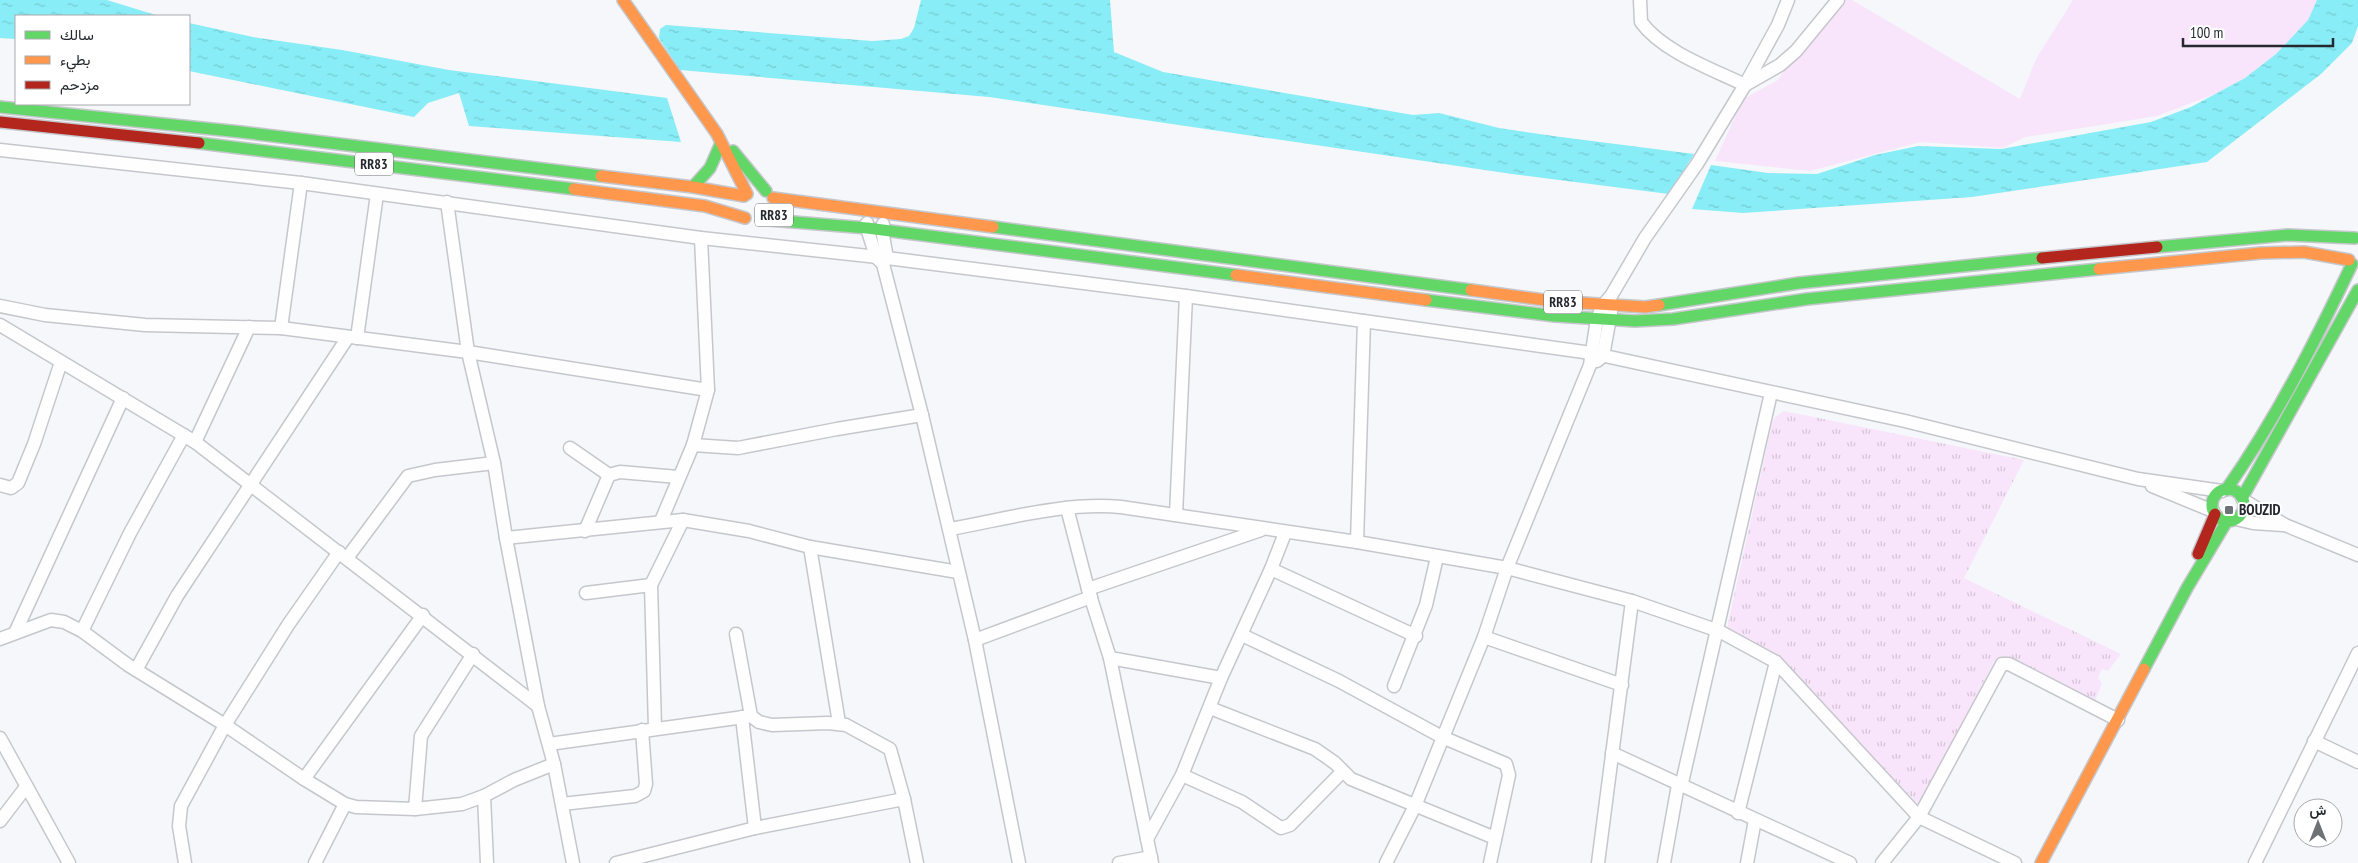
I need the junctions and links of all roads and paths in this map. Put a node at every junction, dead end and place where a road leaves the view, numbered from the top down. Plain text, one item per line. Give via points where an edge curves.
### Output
1 (623, 0) edge
2 (1640, 0) edge
3 (1788, 0) edge
4 (1838, 0) edge
5 (1745, 85) junction
6 (0, 107) edge
7 (0, 122) edge
8 (719, 138) junction
9 (0, 150) edge
10 (301, 183) junction
11 (692, 187) junction
12 (377, 194) junction
13 (745, 195) junction
14 (769, 195) junction
15 (447, 202) junction
16 (869, 211) junction
17 (884, 213) junction
18 (745, 218) junction
19 (769, 220) junction
20 (867, 228) junction
21 (882, 230) junction
22 (701, 238) junction
23 (2357, 238) edge
24 (882, 260) junction
25 (2353, 264) edge
26 (2358, 290) edge
27 (1186, 296) junction
28 (1609, 302) junction
29 (0, 306) edge
30 (1597, 319) junction
31 (1611, 320) junction
32 (1364, 322) junction
33 (0, 325) edge
34 (249, 328) junction
35 (281, 328) junction
36 (352, 337) junction
37 (468, 352) junction
38 (1595, 358) junction
39 (61, 362) junction
40 (708, 390) junction
41 (1771, 393) junction
42 (122, 398) junction
43 (922, 415) junction
44 (190, 439) junction
45 (693, 446) junction
46 (570, 448) dead end
47 (494, 463) junction
48 (609, 475) junction
49 (678, 477) junction
50 (2138, 480) junction
51 (0, 485) edge
52 (251, 486) junction
53 (2224, 490) junction
54 (2242, 499) junction
55 (1067, 508) junction
56 (2214, 512) junction
57 (1176, 515) junction
58 (683, 520) junction
59 (2232, 520) junction
60 (661, 521) junction
61 (2285, 525) junction
62 (950, 529) junction
63 (1263, 529) junction
64 (585, 530) junction
65 (1285, 533) junction
66 (506, 538) junction
67 (1356, 542) junction
68 (810, 547) junction
69 (343, 555) junction
70 (2358, 556) edge
71 (1437, 557) junction
72 (1507, 568) junction
73 (1271, 570) junction
74 (958, 572) junction
75 (651, 585) junction
76 (2187, 588) junction
77 (586, 593) dead end
78 (1090, 593) junction
79 (1632, 602) junction
80 (423, 615) junction
81 (82, 631) junction
82 (1718, 631) junction
83 (15, 633) junction
84 (736, 634) dead end
85 (1242, 635) junction
86 (1416, 636) junction
87 (1484, 637) junction
88 (0, 639) edge
89 (975, 640) junction
90 (2358, 652) edge
91 (473, 654) junction
92 (1110, 658) junction
93 (1776, 662) junction
94 (136, 670) junction
95 (1221, 678) junction
96 (1622, 685) junction
97 (1394, 686) dead end
98 (538, 706) junction
99 (1210, 708) junction
100 (747, 716) junction
101 (2118, 720) junction
102 (839, 723) junction
103 (225, 725) junction
104 (648, 729) junction
105 (1442, 737) junction
106 (0, 738) edge
107 (2314, 741) junction
108 (549, 744) junction
109 (1612, 753) junction
110 (2358, 762) edge
111 (554, 764) junction
112 (1342, 772) junction
113 (1182, 775) junction
114 (304, 779) junction
115 (1679, 786) junction
116 (26, 787) junction
117 (484, 796) junction
118 (904, 799) junction
119 (345, 804) junction
120 (562, 804) junction
121 (1415, 806) junction
122 (415, 809) junction
123 (1738, 813) junction
124 (1919, 817) junction
125 (1755, 820) junction
126 (0, 821) edge
127 (755, 828) junction
128 (1147, 838) junction
129 (1494, 838) junction
130 (665, 850) junction
131 (1152, 860) edge
132 (69, 863) edge
133 (185, 863) edge
134 (315, 863) edge
135 (487, 863) edge
136 (573, 863) edge
137 (616, 863) edge
138 (667, 863) edge
139 (917, 863) edge
140 (1019, 863) edge
141 (1119, 863) edge
142 (1386, 863) edge
143 (1490, 863) edge
144 (1598, 863) edge
145 (1664, 863) edge
146 (1747, 863) edge
147 (1850, 863) edge
148 (1882, 863) edge
149 (2015, 863) edge
150 (2041, 863) edge
151 (2254, 863) edge

1 - 8 main road
2 - 5 street via 1641,22 1656,39
3 - 5 street
4 - 5 street via 1796,51 1780,65
5 - 28 street via 1697,164 1645,238
6 - 11 main road, RR83
7 - 18 main road, RR83 via 239,147 705,206
8 - 11 main road via 708,172
8 - 13 main road
8 - 14 main road via 725,140
9 - 10 street
10 - 12 street
10 - 35 street
11 - 13 main road, RR83
12 - 15 street
12 - 36 street
13 - 14 main road, RR83 via 759,190
13 - 18 main road, RR83 via 740,206
14 - 16 main road, RR83
14 - 19 main road, RR83 via 775,210
15 - 22 street
15 - 37 street
16 - 17 main road, RR83
16 - 20 street
17 - 21 street
17 - 28 main road, RR83 via 1552,301
18 - 19 main road, RR83 via 757,224
19 - 20 main road, RR83
20 - 21 main road, RR83
20 - 24 street
21 - 24 street
21 - 30 main road, RR83 via 1536,314
22 - 24 street
22 - 40 street
23 - 25 main road via 2348,250
23 - 28 main road, RR83 via 2320,235 2258,238 1818,281 1669,305
24 - 27 street
24 - 43 street
25 - 31 main road, RR83 via 2304,252 2261,253 1807,299 1673,319
25 - 53 main road via 2260,439
26 - 54 main road
27 - 32 street
27 - 57 street
28 - 30 street
28 - 31 street
29 - 34 street via 117,322
30 - 31 main road, RR83
30 - 38 street
31 - 38 street
32 - 38 street
32 - 67 street
33 - 39 street
34 - 35 street
34 - 44 street
35 - 36 street
36 - 37 street
36 - 52 street
37 - 40 street
37 - 47 street
38 - 41 street
38 - 72 street
39 - 42 street
39 - 51 street via 18,483 11,488
40 - 45 street
41 - 50 street via 1915,423
41 - 82 street
42 - 44 street
42 - 83 street
43 - 45 street via 738,448
43 - 62 street
44 - 52 street
44 - 81 street via 130,533
45 - 49 street
46 - 48 street
47 - 66 street
47 - 69 street via 408,476
48 - 49 street via 620,472
48 - 64 street
49 - 60 street
50 - 53 street
50 - 56 street
52 - 69 street
52 - 94 street via 177,596
53 - 54 main road via 2235,491
53 - 56 main road via 2213,499
54 - 59 main road via 2243,510
54 - 61 street
55 - 57 street via 1104,505
55 - 62 street
55 - 78 street
56 - 59 main road via 2221,520
56 - 76 main road
57 - 63 street
58 - 60 street
58 - 68 street via 749,531
58 - 75 street
59 - 61 street
59 - 76 main road
60 - 64 street
61 - 70 street
62 - 74 street
63 - 65 street
63 - 78 street
64 - 66 street
65 - 67 street
65 - 73 street
66 - 98 street
67 - 71 street
68 - 74 street
68 - 102 street
69 - 80 street
69 - 103 street via 288,625
71 - 72 street
71 - 86 street
72 - 79 street
72 - 87 street
73 - 85 street
73 - 86 street
74 - 89 street
75 - 77 street
75 - 104 street
76 - 101 main road
78 - 89 street
78 - 92 street
79 - 82 street
79 - 96 street
80 - 91 street
80 - 114 street
81 - 83 street via 51,620
81 - 94 street
82 - 93 street
82 - 115 street
83 - 88 street
84 - 100 street
85 - 95 street
85 - 105 street via 1339,681
86 - 97 street
87 - 96 street
87 - 105 street
89 - 140 street
90 - 107 street
91 - 98 street
91 - 122 street via 421,736
92 - 95 street
92 - 128 street
93 - 123 street
93 - 124 street
94 - 103 street
95 - 99 street
96 - 109 street
98 - 108 street
99 - 112 street via 1315,749
99 - 113 street
100 - 102 street via 772,725
100 - 104 street
100 - 127 street
101 - 124 street via 2009,664 2002,664
101 - 150 main road
102 - 118 street via 890,749
103 - 114 street
103 - 133 street via 179,812
104 - 108 street
104 - 120 street via 644,791 635,796
105 - 121 street
105 - 129 street via 1508,766 1509,775
106 - 116 street
107 - 110 street
107 - 151 street
108 - 111 street
109 - 115 street
109 - 144 street
111 - 117 street
111 - 120 street
112 - 113 street via 1290,825 1281,828 1242,802
112 - 121 street
113 - 128 street
114 - 119 street
115 - 123 street
115 - 145 street
116 - 126 street
116 - 132 street
117 - 122 street via 462,804
117 - 135 street
118 - 127 street
118 - 139 street
119 - 122 street via 364,809
119 - 134 street
120 - 136 street
121 - 129 street
121 - 142 street
123 - 125 street
124 - 148 street
124 - 149 street
125 - 146 street
125 - 147 street
127 - 130 street
128 - 131 street
129 - 143 street
130 - 137 street
130 - 138 street
131 - 141 street

